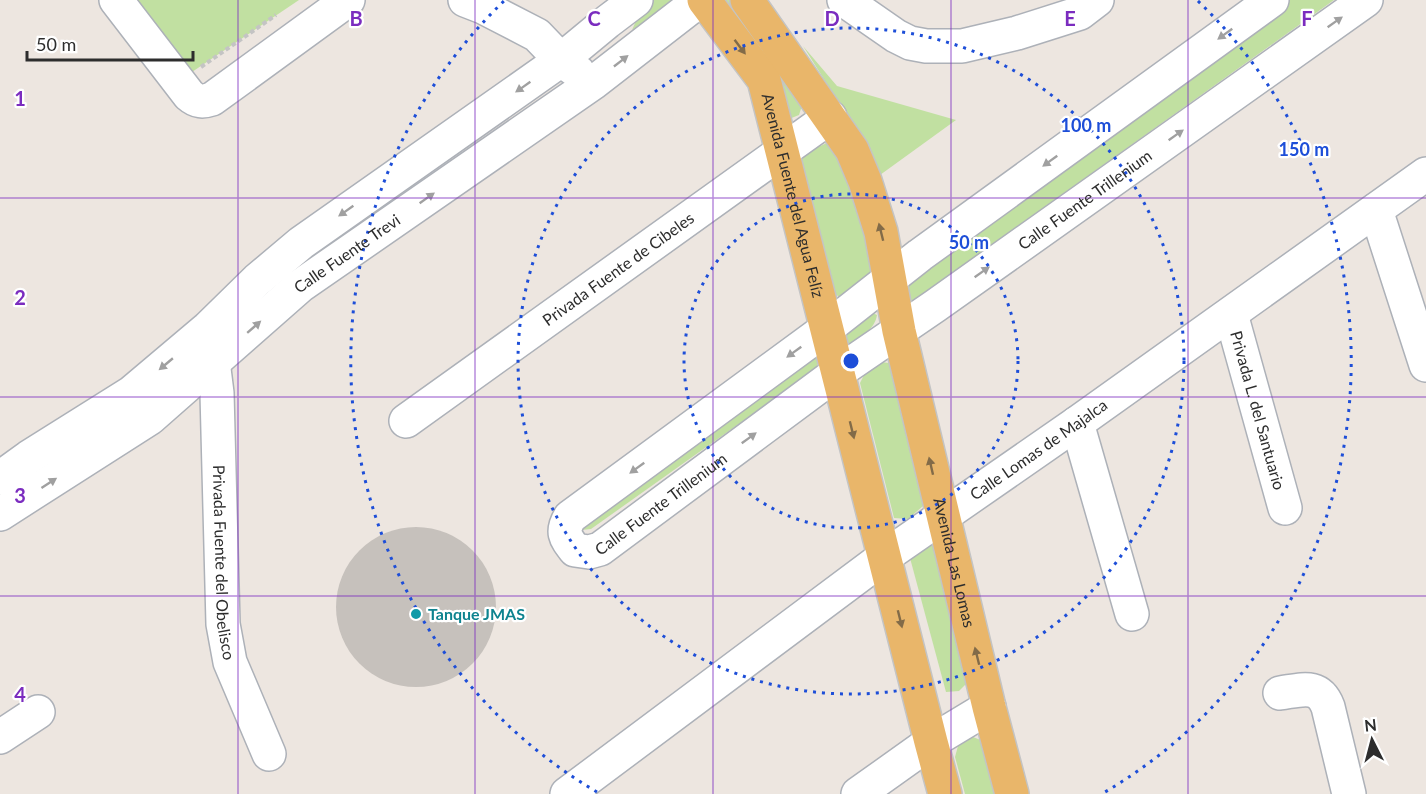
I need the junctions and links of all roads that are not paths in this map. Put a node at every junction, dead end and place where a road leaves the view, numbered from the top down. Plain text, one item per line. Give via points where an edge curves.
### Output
1 (116, 0) edge
2 (348, 0) edge
3 (465, 0) edge
4 (636, 0) edge
5 (700, 0) edge
6 (704, 0) edge
7 (747, 0) edge
8 (844, 0) edge
9 (1097, 0) edge
10 (1272, 0) edge
11 (1366, 0) edge
12 (561, 60) junction
13 (593, 83) junction
14 (830, 117) junction
15 (782, 152) junction
16 (1426, 174) edge
17 (1377, 210) junction
18 (890, 278) junction
19 (1232, 314) junction
20 (208, 328) junction
21 (826, 329) junction
22 (899, 331) junction
23 (213, 362) junction
24 (1426, 365) edge
25 (837, 373) junction
26 (406, 421) dead end
27 (1077, 423) junction
28 (0, 478) edge
29 (1285, 508) dead end
30 (0, 514) edge
31 (943, 515) junction
32 (884, 557) junction
33 (1132, 614) dead end
34 (1280, 693) dead end
35 (989, 707) junction
36 (38, 712) dead end
37 (0, 737) edge
38 (931, 742) junction
39 (269, 754) dead end
40 (567, 794) edge
41 (858, 794) edge
42 (945, 794) edge
43 (1012, 794) edge
44 (1349, 794) edge

1 - 2 street via 189,95 202,101 212,99
3 - 12 street via 537,35
4 - 12 street, Calle Fuente Trevi
13 -> 5 street, Calle Fuente Trevi
6 -> 15 main road, Avenida Fuente del Agua Felíz via 764,80
7 - 14 main road
8 - 9 street via 909,43 962,46 1080,13
10 -> 18 street, Calle Fuente Trillenium
22 -> 11 street, Calle Fuente Trillenium
12 - 13 street
12 -> 20 street, Calle Fuente Trevi via 301,243
23 -> 13 street, Calle Fuente Trevi via 300,286
14 - 15 street, Privada Fuente de Cibeles
18 -> 14 main road via 865,181 852,150
15 - 21 main road, Avenida Fuente del Agua Felíz
15 - 26 street, Privada Fuente de Cibeles
16 - 17 street, Calle Lomas de Majalca
17 - 19 street, Calle Lomas de Majalca
17 - 24 street
18 - 21 street, Calle Fuente Trillenium
18 - 22 main road
19 - 27 street, Calle Lomas de Majalca
19 - 29 street, Privada L. del Santuario
20 - 23 street, Privada Fuente del Obelisco
20 -> 28 street, Calle Fuente Trevi via 131,393
21 - 25 main road, Avenida Fuente del Agua Felíz
21 -> 25 street, Calle Fuente Trillenium via 570,517 564,531 566,538 575,550 600,549
22 - 25 street, Calle Fuente Trillenium
31 -> 22 main road, Avenida Las Lomas
30 -> 23 street, Calle Fuente Trevi via 150,418
23 - 39 street, Privada Fuente del Obelisco via 226,647 232,670
25 -> 32 main road
27 - 31 street, Calle Lomas de Majalca
27 - 33 street
31 - 32 street, Calle Lomas de Majalca
35 -> 31 main road, Avenida Las Lomas
32 -> 38 main road
32 - 40 street, Calle Lomas de Majalca
34 - 44 street via 1308,690 1325,699
35 - 38 street
35 - 43 main road, Avenida Las Lomas
36 - 37 street
38 - 41 street
38 - 42 main road

